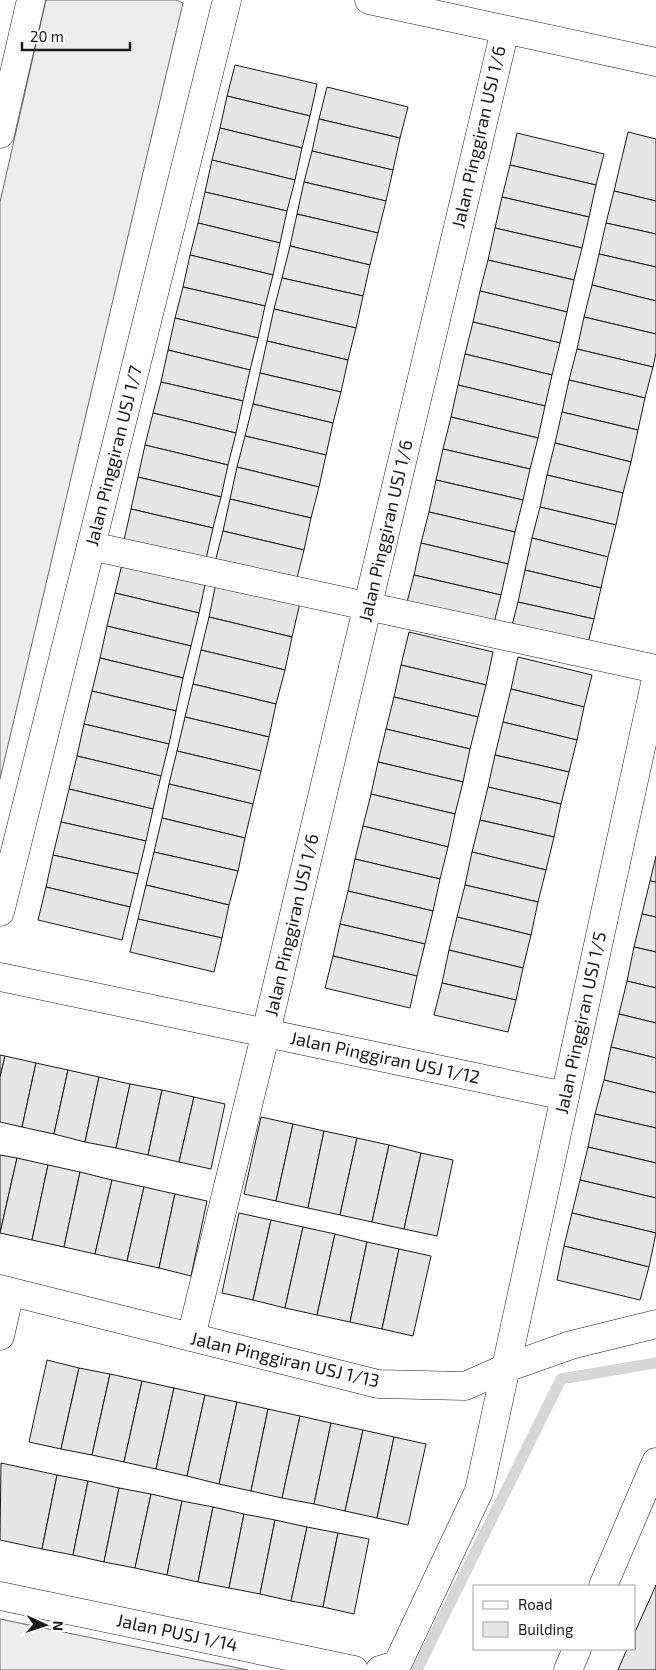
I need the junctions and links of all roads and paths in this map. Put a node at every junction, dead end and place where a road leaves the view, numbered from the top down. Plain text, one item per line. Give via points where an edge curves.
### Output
1 (31, 0) edge
2 (227, 0) edge
3 (370, 0) edge
4 (505, 30) junction
5 (656, 62) edge
6 (0, 134) edge
7 (91, 546) junction
8 (368, 606) junction
9 (656, 669) edge
10 (656, 679) edge
11 (0, 912) edge
12 (0, 977) edge
13 (266, 1032) junction
14 (565, 1096) junction
15 (5, 1291) edge
16 (656, 1324) edge
17 (0, 1336) edge
18 (191, 1337) junction
19 (506, 1368) junction
20 (656, 1462) edge
21 (603, 1585) edge
22 (0, 1596) edge
23 (577, 1650) edge
24 (354, 1670) edge
25 (380, 1670) edge
26 (568, 1670) edge

1 - 6 street
2 - 7 street, Jalan Pinggiran USJ 1/7
3 - 4 street
4 - 5 street
4 - 8 street, Jalan Pinggiran USJ 1/6
7 - 8 street
7 - 11 street, Jalan Pinggiran USJ 1/7
8 - 9 street
8 - 13 street, Jalan Pinggiran USJ 1/6
10 - 14 street, Jalan Pinggiran USJ 1/5
12 - 13 street, Jalan Pinggiran USJ 1/12
13 - 14 street, Jalan Pinggiran USJ 1/12
13 - 18 street, Jalan Pinggiran USJ 1/6
14 - 19 street, Jalan Pinggiran USJ 1/5
15 - 17 street
15 - 18 street, Jalan Pinggiran USJ 1/13
16 - 19 street, Jalan Pinggiran USJ 1/13 via 571,1345
18 - 19 street, Jalan Pinggiran USJ 1/13 via 378,1384 465,1386
19 - 25 street via 479,1491 397,1665
20 - 21 street
22 - 24 street, Jalan PUSJ 1/14
23 - 26 street

